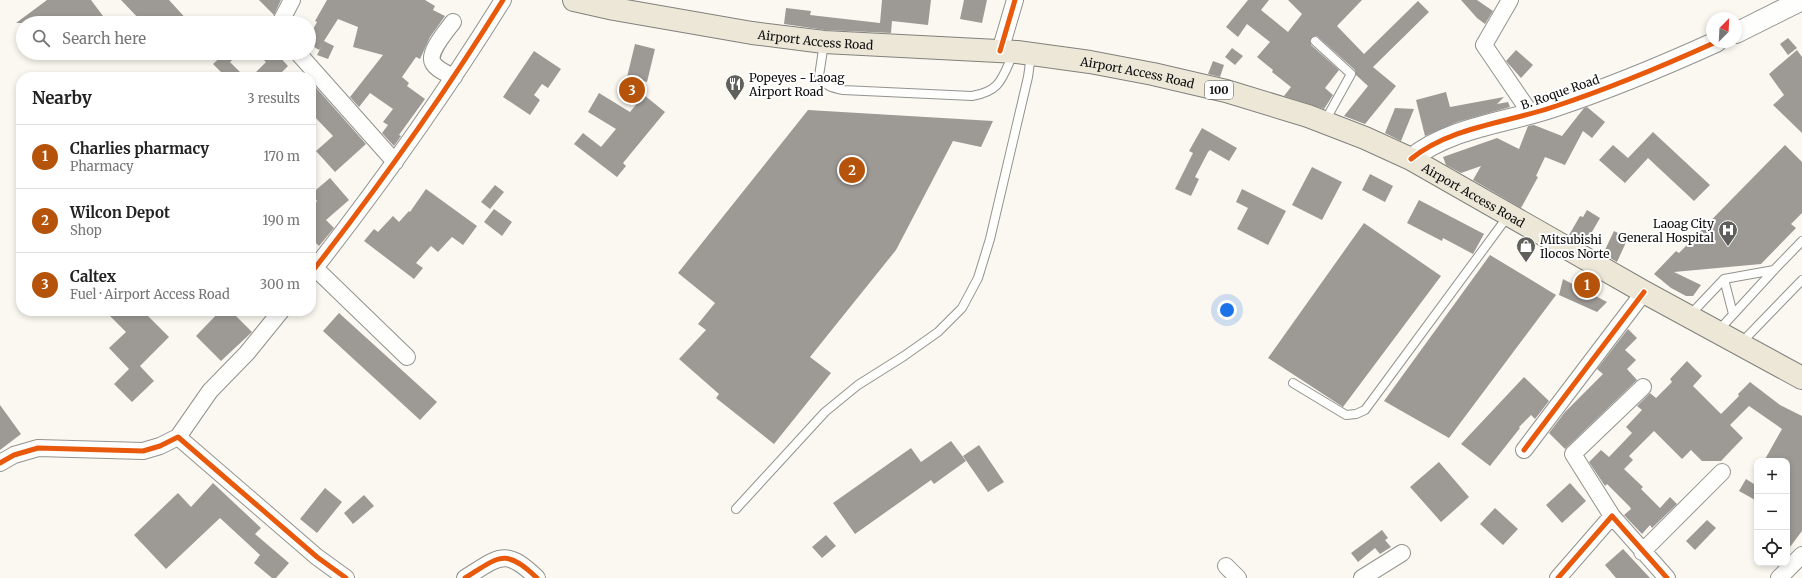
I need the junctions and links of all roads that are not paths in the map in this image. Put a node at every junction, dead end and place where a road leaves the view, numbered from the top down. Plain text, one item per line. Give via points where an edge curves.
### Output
1 (292, 0) edge
2 (503, 0) edge
3 (574, 0) edge
4 (1015, 0) edge
5 (1510, 0) edge
6 (1802, 0) edge
7 (284, 16) edge
8 (453, 22) dead end
9 (1742, 30) edge
10 (1315, 41) dead end
11 (824, 42) junction
12 (1706, 46) edge
13 (1015, 52) junction
14 (304, 60) edge
15 (315, 72) edge
16 (316, 73) edge
17 (454, 77) junction
18 (1531, 114) junction
19 (1325, 122) junction
20 (1411, 159) junction
21 (396, 162) junction
22 (1509, 216) junction
23 (1802, 241) edge
24 (316, 266) edge
25 (1774, 270) junction
26 (316, 273) edge
27 (1724, 279) junction
28 (1802, 280) edge
29 (1644, 292) junction
30 (1733, 314) junction
31 (277, 316) edge
32 (1688, 317) junction
33 (1717, 333) junction
34 (1739, 345) junction
35 (407, 357) dead end
36 (1802, 378) edge
37 (1293, 383) dead end
38 (1643, 387) dead end
39 (178, 437) junction
40 (1524, 450) dead end
41 (0, 464) edge
42 (1722, 472) dead end
43 (736, 509) dead end
44 (1612, 516) junction
45 (1642, 552) junction
46 (1402, 553) dead end
47 (1802, 555) edge
48 (1226, 566) dead end
49 (346, 578) edge
50 (465, 578) edge
51 (537, 578) edge
52 (1238, 578) edge
53 (1362, 578) edge
54 (1558, 578) edge
55 (1667, 578) edge
56 (1779, 578) edge

1 - 7 street
2 - 17 street
3 - 11 main road, Airport Access Road / 100 via 752,33
4 - 13 street
5 - 18 street via 1484,45
6 - 9 street
8 - 17 street via 434,48 431,58 439,69
10 - 19 lane via 1351,74
11 - 13 main road, Airport Access Road / 100
11 - 13 lane via 819,76 831,88 843,90 972,96 987,94 996,87
12 - 18 street, B. Roque Road via 1592,93
13 - 19 main road, Airport Access Road / 100 via 1160,75
13 - 43 lane via 1028,77 990,240 978,278 962,308 938,332 858,385 824,412
14 - 15 street
16 - 21 street
17 - 21 street
18 - 20 street, B. Roque Road via 1453,136 1421,151
19 - 20 main road, Airport Access Road / 100
20 - 22 main road, Airport Access Road / 100
21 - 24 street
22 - 29 main road, Airport Access Road / 100
22 - 37 lane via 1365,410 1346,415
23 - 25 lane
25 - 27 lane
25 - 30 lane
26 - 35 street
27 - 30 lane
27 - 32 lane
28 - 34 lane
29 - 32 main road, Airport Access Road / 100
29 - 40 street
30 - 33 lane
31 - 39 street via 247,353 210,391
32 - 33 main road, Airport Access Road / 100
33 - 34 main road, Airport Access Road / 100
34 - 36 main road, Airport Access Road / 100
38 - 44 street via 1573,454
39 - 41 street via 143,451 38,448 14,455
39 - 49 street via 317,557
42 - 45 street
44 - 45 street
44 - 54 street
45 - 55 street
46 - 53 street
47 - 56 street
48 - 52 street
50 - 51 street via 496,558 506,557 526,567

